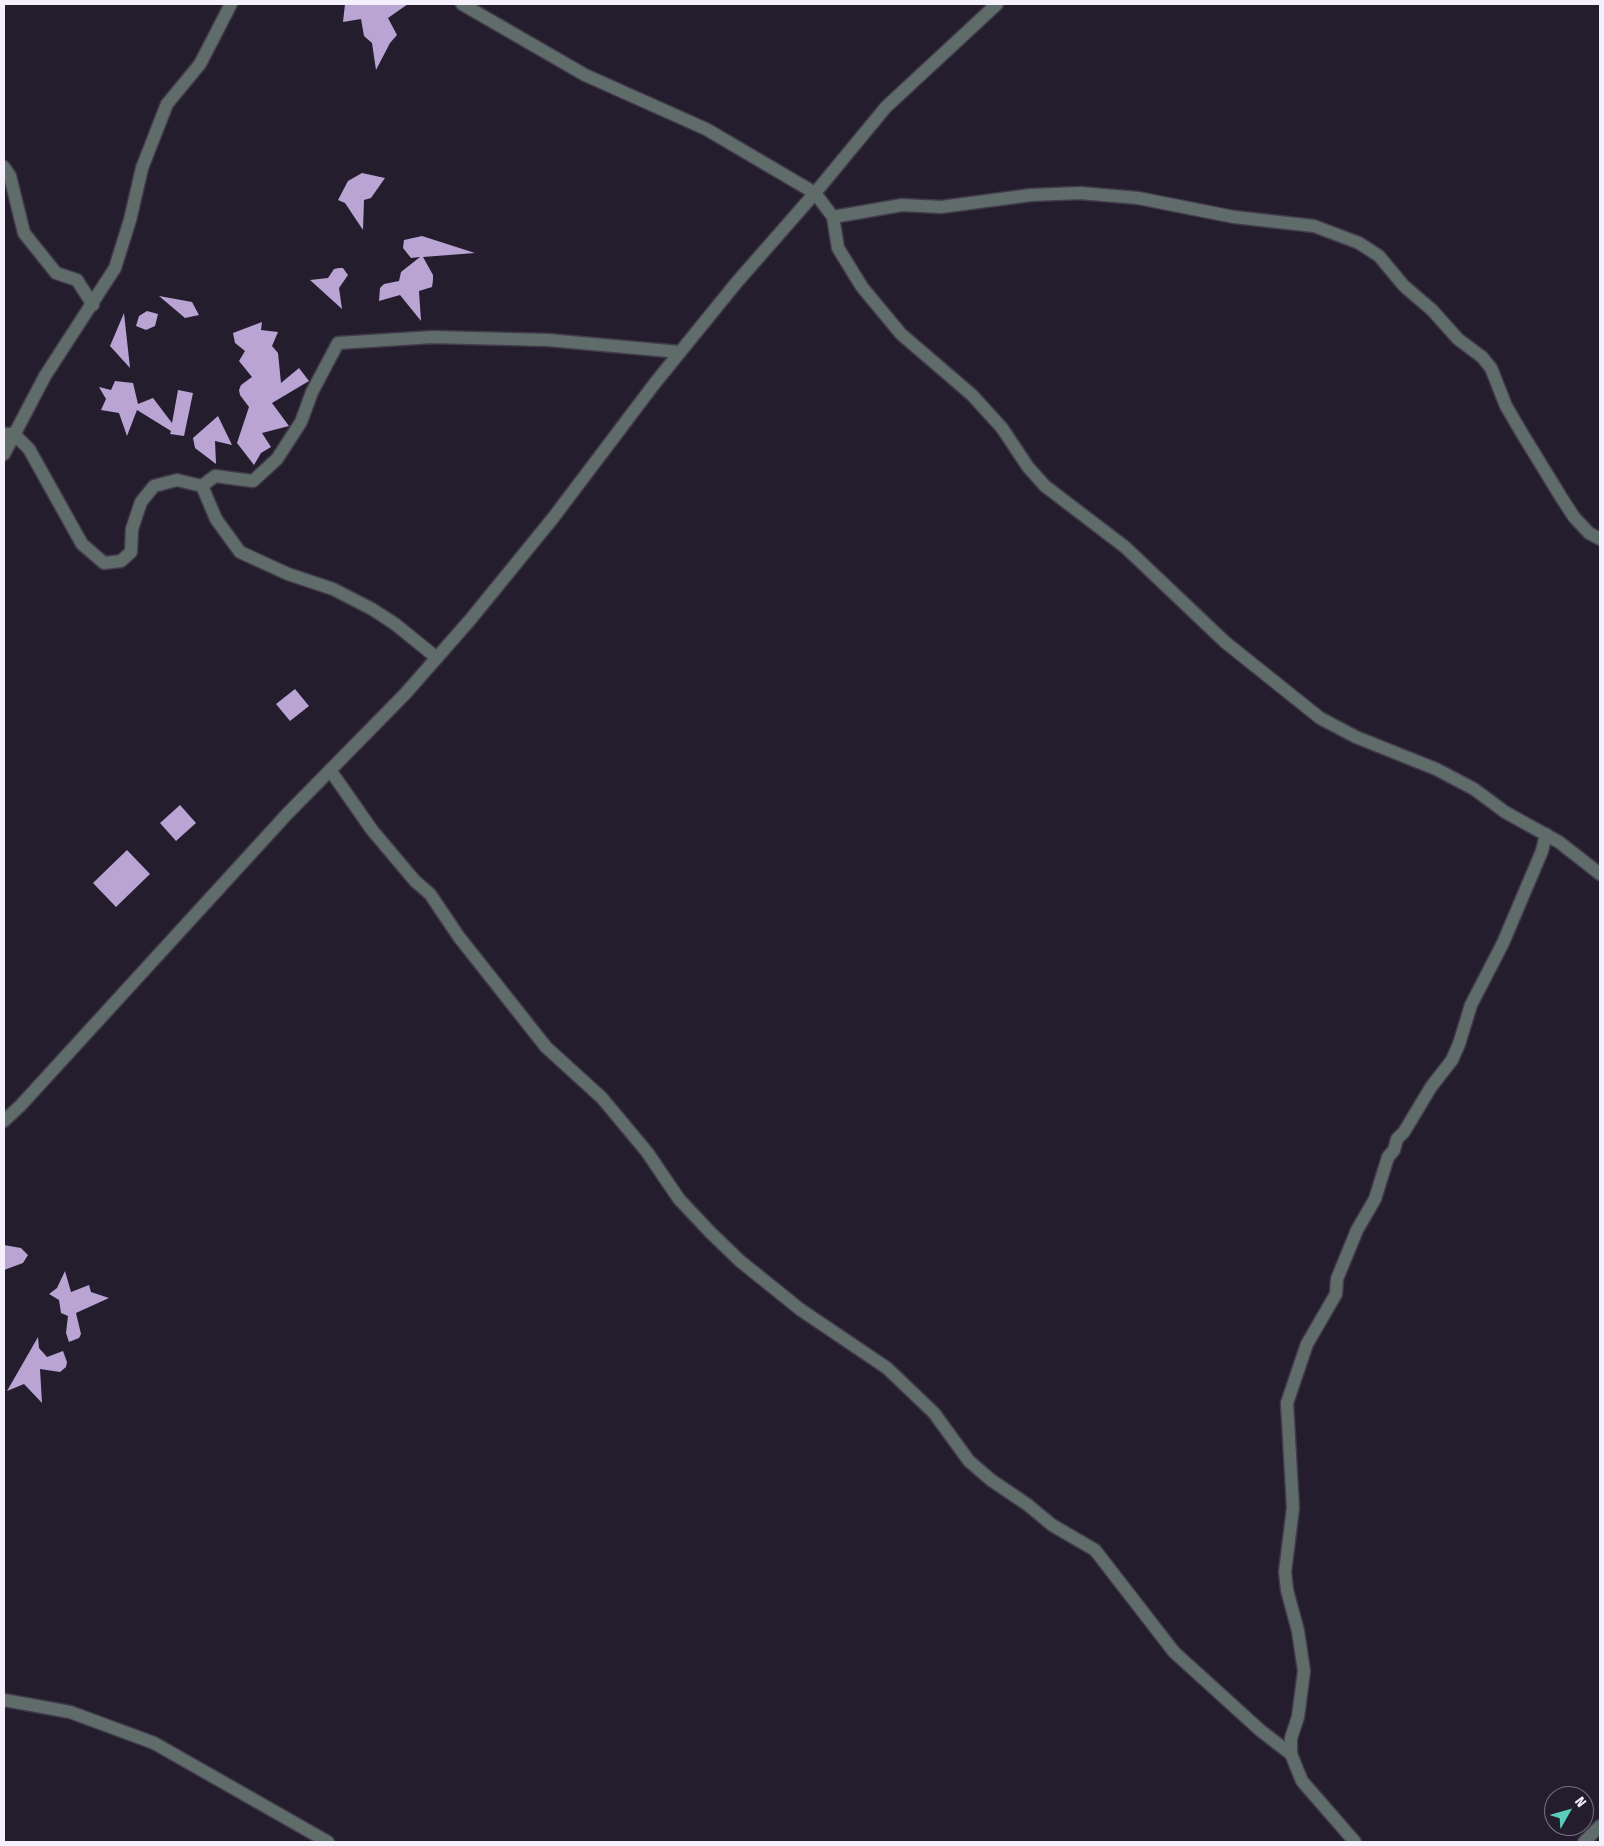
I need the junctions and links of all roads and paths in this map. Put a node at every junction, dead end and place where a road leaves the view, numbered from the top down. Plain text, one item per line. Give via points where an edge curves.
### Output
1 (231, 4) edge
2 (462, 4) edge
3 (997, 4) edge
4 (4, 168) edge
5 (815, 193) junction
6 (833, 217) junction
7 (92, 305) junction
8 (680, 352) junction
9 (9, 434) edge
10 (4, 454) edge
11 (202, 486) junction
12 (1600, 539) edge
13 (437, 658) junction
14 (330, 770) junction
15 (1546, 834) junction
16 (1600, 874) edge
17 (4, 1121) edge
18 (4, 1700) edge
19 (1291, 1754) junction
20 (1600, 1826) edge
21 (328, 1842) edge
22 (1355, 1842) edge
23 (1584, 1842) edge

1 - 7 street via 200,64 166,104 142,168 115,268
2 - 5 street via 586,75 706,129
3 - 5 street via 886,107
4 - 7 street via 10,176 24,232 56,273 77,280
5 - 6 street
5 - 8 street
6 - 12 street via 902,205 941,207 1031,195 1080,193 1138,198 1234,217 1314,226 1359,243 1378,256 1458,339 1482,356 1491,368 1506,406 1561,497 1574,517 1589,533
6 - 15 street via 838,248 862,287 901,334 984,408 1045,486 1125,547 1225,642 1320,718 1356,737 1436,769
7 - 9 street
8 - 11 street via 548,340 433,338 338,343 312,392 301,422 277,459 253,480 215,476
8 - 13 street via 553,518
9 - 10 street
9 - 11 street via 29,449 82,544 104,563 121,561 131,552 132,529 141,502 154,486 177,480
11 - 13 street via 216,518 240,552 288,574 333,589 372,609
13 - 14 street
14 - 17 street
14 - 19 street via 372,830 430,894 459,937 546,1047 602,1098 647,1152 679,1198 710,1232 801,1310 887,1368 934,1413 969,1461 991,1480 1052,1525 1095,1550 1174,1652
15 - 16 street
15 - 19 street via 1539,860 1503,943 1471,1005 1460,1044 1388,1157 1375,1199 1357,1230 1338,1279 1336,1294 1307,1344 1287,1403 1293,1508 1285,1572 1304,1671
18 - 21 street via 70,1712 154,1743
19 - 22 street via 1302,1781
20 - 23 street

